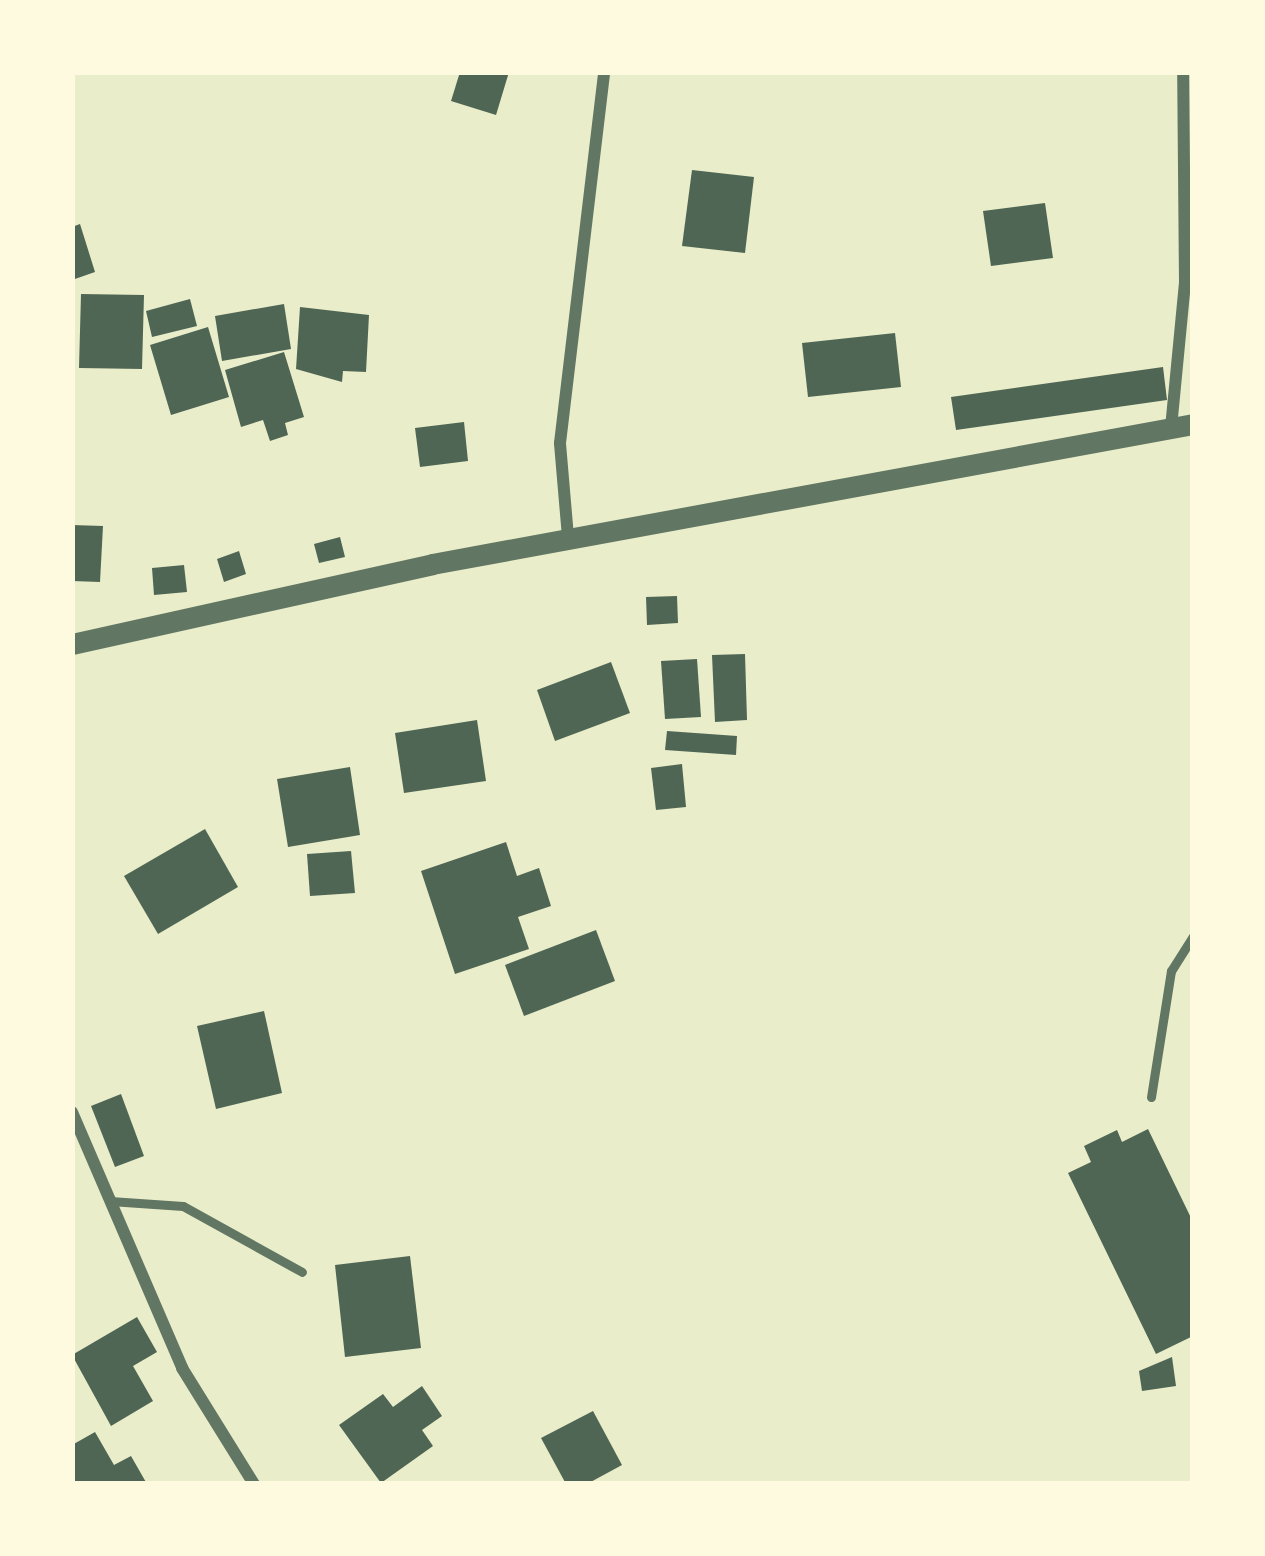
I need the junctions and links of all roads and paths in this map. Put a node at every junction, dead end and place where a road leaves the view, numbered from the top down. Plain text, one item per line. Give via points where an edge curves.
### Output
1 (604, 72) edge
2 (1183, 72) edge
3 (1182, 426) edge
4 (568, 537) junction
5 (72, 644) edge
6 (1193, 936) edge
7 (1151, 1097) dead end
8 (72, 1112) edge
9 (105, 1201) junction
10 (302, 1272) dead end
11 (254, 1484) edge

1 - 4 street via 560,443
2 - 3 street
3 - 4 street
4 - 5 street
6 - 7 lane via 1171,971
8 - 9 street
9 - 10 lane via 183,1206
9 - 11 street via 182,1368

